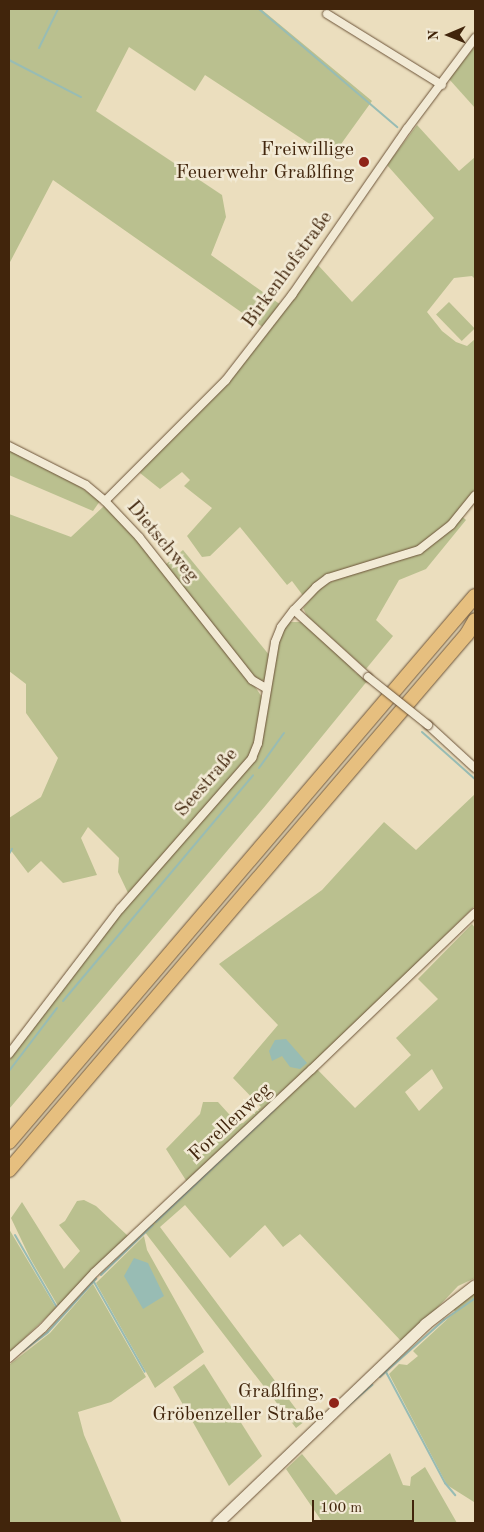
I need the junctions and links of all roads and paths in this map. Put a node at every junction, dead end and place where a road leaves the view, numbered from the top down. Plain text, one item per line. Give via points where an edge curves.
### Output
1 (327, 14) dead end
2 (475, 38) edge
3 (442, 85) junction
4 (9, 446) edge
5 (475, 495) edge
6 (105, 501) junction
7 (475, 596) edge
8 (294, 610) junction
9 (475, 620) edge
10 (471, 631) edge
11 (266, 688) junction
12 (475, 768) edge
13 (475, 913) edge
14 (9, 1054) edge
15 (9, 1142) edge
16 (9, 1170) edge
17 (475, 1285) edge
18 (9, 1358) edge
19 (217, 1523) edge

1 - 3 street
2 - 3 street, Birkenhofstraße
3 - 6 street, Birkenhofstraße via 407,129 292,295 226,380
4 - 6 street, Dietschweg via 86,486
5 - 8 street, Seestraße via 451,525 419,550 328,578
6 - 11 street, Dietschweg via 139,537 252,680
7 - 15 highway
8 - 11 street, Seestraße via 275,642
8 - 12 street, bridge
9 - 10 highway
10 - 16 highway
11 - 14 street, Seestraße via 258,742 252,758 120,908
13 - 18 street, Forellenweg via 95,1272 43,1328
17 - 19 street via 425,1324

